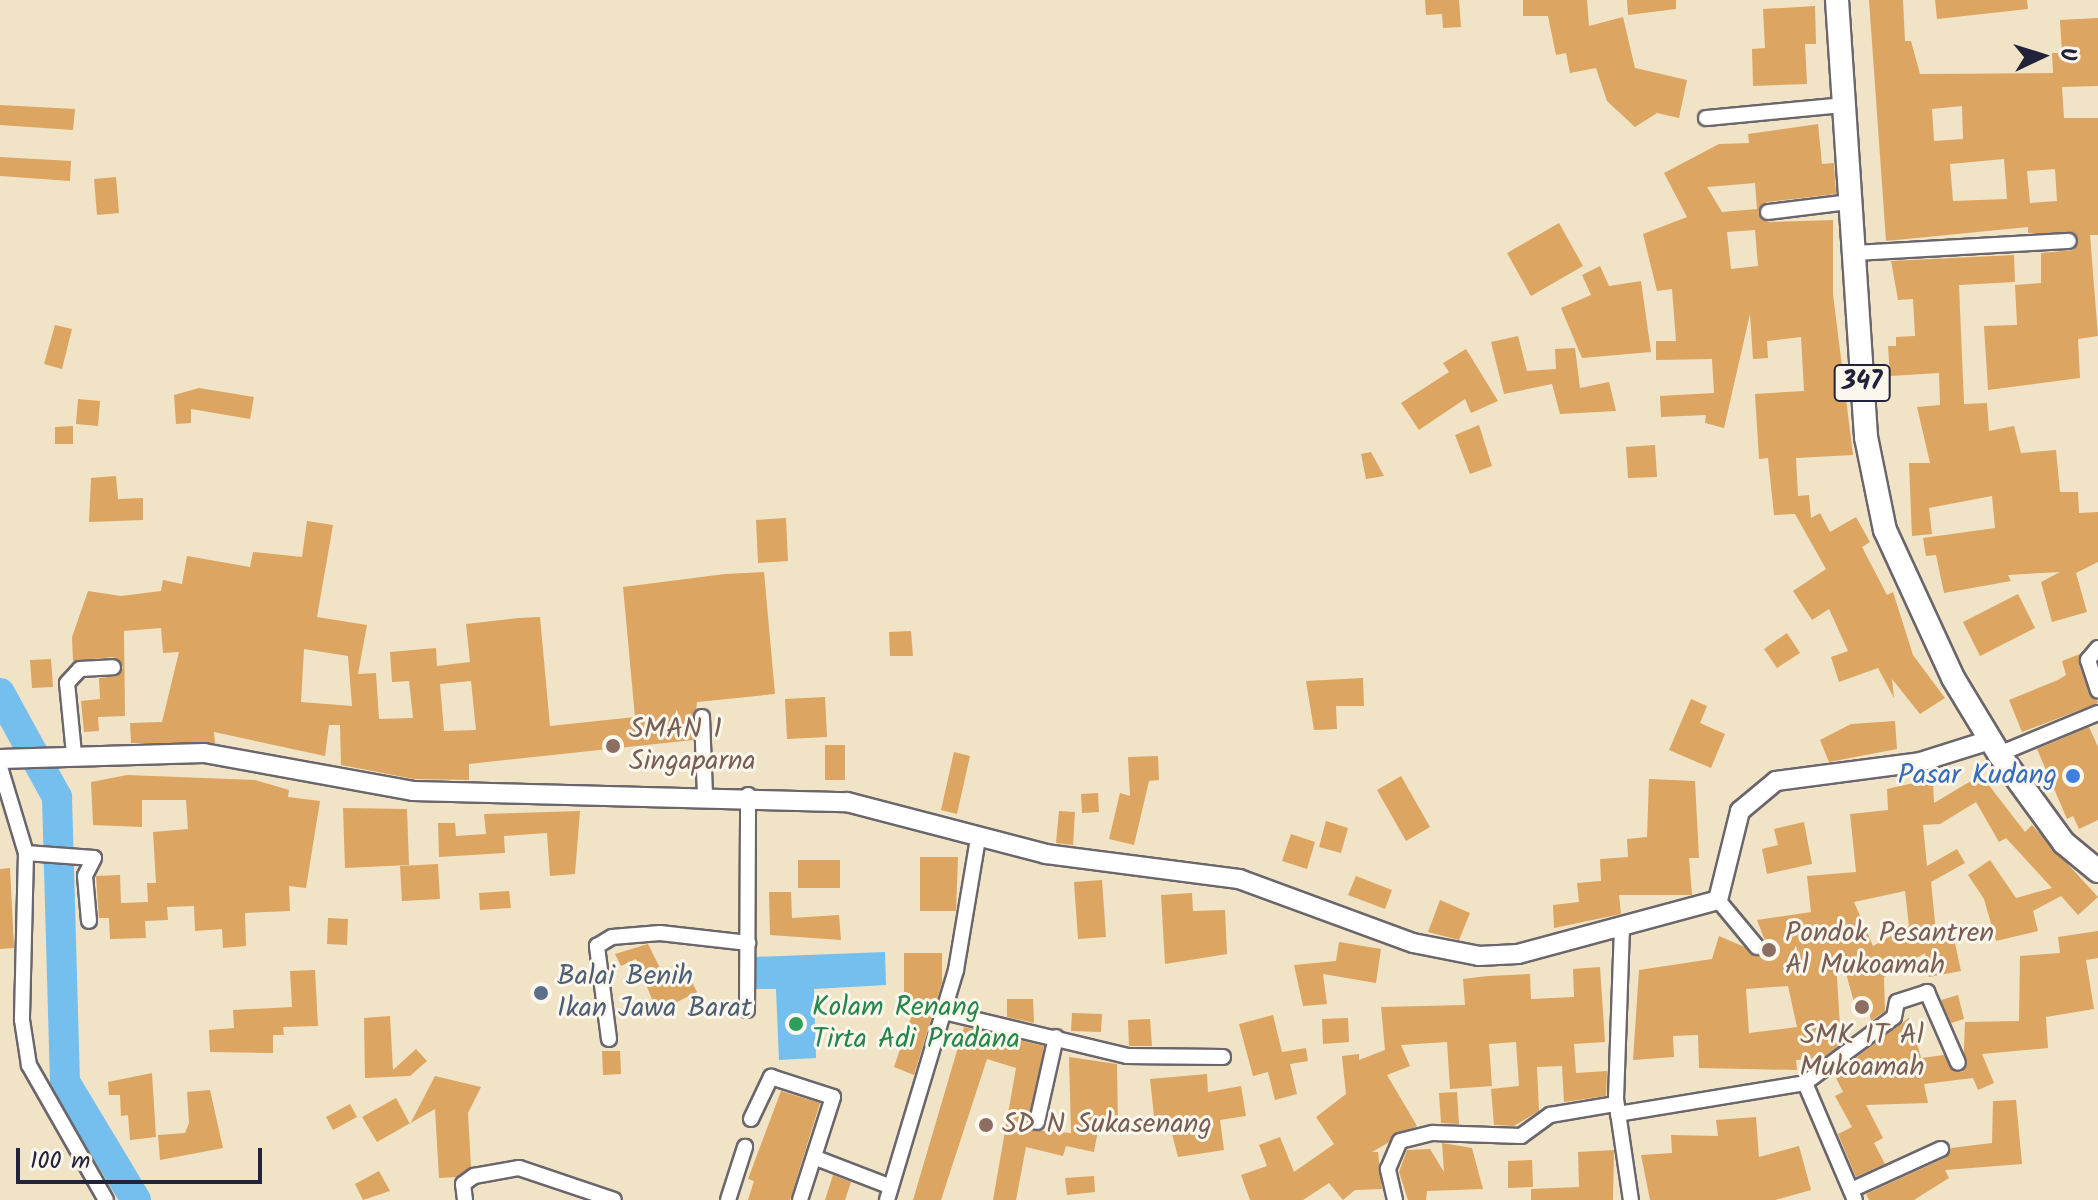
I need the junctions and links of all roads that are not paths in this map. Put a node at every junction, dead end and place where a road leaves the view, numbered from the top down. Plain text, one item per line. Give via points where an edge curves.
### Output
1 (1837, 0) edge
2 (1843, 105) junction
3 (1706, 118) dead end
4 (1849, 202) junction
5 (1768, 212) dead end
6 (2069, 241) dead end
7 (1853, 253) junction
8 (2098, 648) edge
9 (113, 667) dead end
10 (2098, 690) edge
11 (2098, 713) edge
12 (702, 717) dead end
13 (1995, 747) junction
14 (67, 754) junction
15 (4, 761) edge
16 (748, 795) junction
17 (705, 796) junction
18 (978, 839) junction
19 (26, 853) junction
20 (2098, 871) edge
21 (1718, 900) junction
22 (89, 921) dead end
23 (1622, 927) junction
24 (748, 943) junction
25 (1757, 947) dead end
26 (747, 1010) dead end
27 (944, 1012) junction
28 (1056, 1037) junction
29 (609, 1039) dead end
30 (1223, 1057) dead end
31 (1958, 1063) dead end
32 (1805, 1083) junction
33 (1617, 1109) junction
34 (751, 1119) dead end
35 (1037, 1122) dead end
36 (745, 1147) dead end
37 (1941, 1149) dead end
38 (816, 1158) junction
39 (889, 1193) edge
40 (1853, 1195) edge
41 (106, 1200) edge
42 (465, 1200) edge
43 (614, 1200) edge
44 (728, 1200) edge
45 (800, 1200) edge
46 (1395, 1200) edge
47 (1631, 1200) edge

1 - 2 main road, 347
2 - 3 street
2 - 4 main road, 347
4 - 5 street
4 - 7 main road, 347
6 - 7 street
7 - 13 main road, 347 via 1866,437 1885,530
8 - 10 street via 2088,660
9 - 14 street via 80,669 67,683
11 - 13 street
12 - 17 street
13 - 20 main road, 347 via 2064,843
13 - 21 street via 1908,764 1804,773 1752,795 1740,811
14 - 15 street
14 - 17 street via 204,753 413,791
15 - 19 street
16 - 17 street
16 - 18 street via 847,802
16 - 24 street
18 - 23 street via 1239,879 1451,954 1518,954
18 - 27 street
19 - 22 street via 94,858 85,876
19 - 41 street via 22,1020 29,1065
21 - 23 street
21 - 25 street
23 - 33 street
24 - 26 street
24 - 29 street via 660,933 612,937 597,946
27 - 28 street
27 - 39 street
28 - 30 street via 1127,1056
28 - 35 street
31 - 32 street via 1927,992 1897,1002 1894,1017
32 - 33 street
32 - 40 street
33 - 46 street via 1550,1115 1521,1136 1433,1133 1400,1141 1388,1169
33 - 47 street
34 - 38 street via 771,1077 833,1097
36 - 44 street
37 - 40 street
38 - 39 street
38 - 45 street
42 - 43 street via 463,1184 474,1176 519,1168

